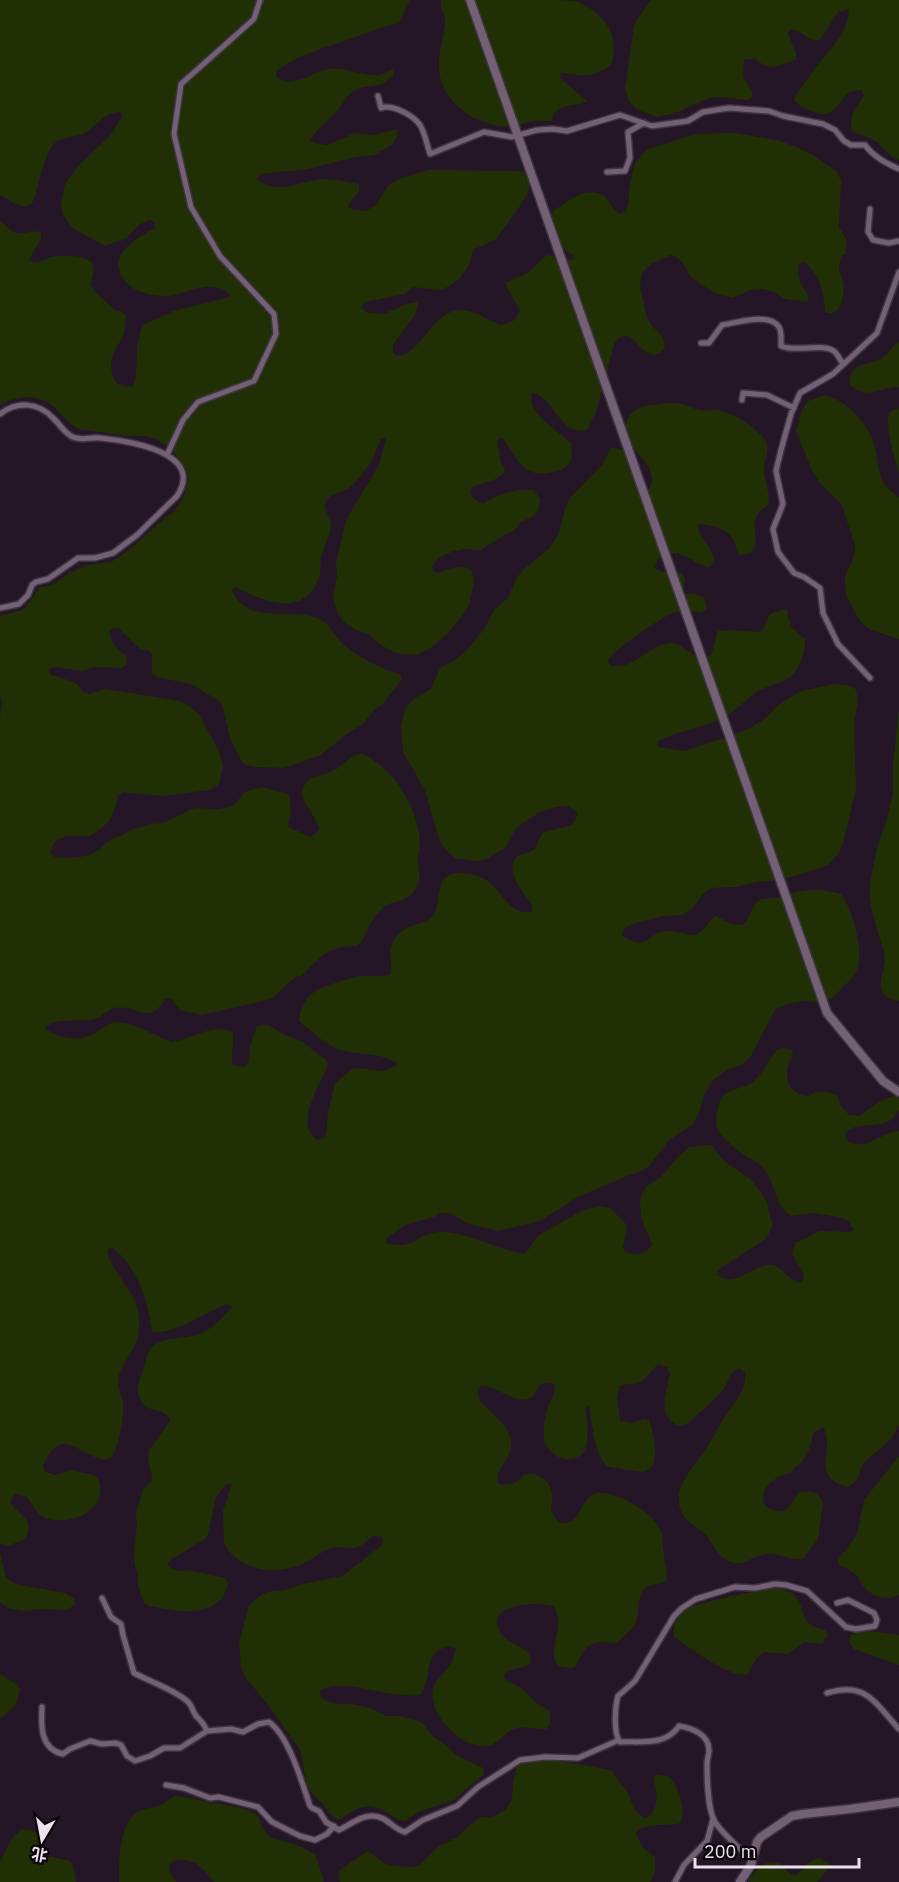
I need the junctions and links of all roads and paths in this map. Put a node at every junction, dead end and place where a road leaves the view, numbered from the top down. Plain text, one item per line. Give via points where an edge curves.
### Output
1 (260, 0) edge
2 (470, 0) edge
3 (378, 96) dead end
4 (644, 123) junction
5 (517, 135) junction
6 (899, 169) edge
7 (607, 172) dead end
8 (870, 209) dead end
9 (899, 241) edge
10 (899, 272) edge
11 (701, 343) dead end
12 (843, 364) junction
13 (742, 400) dead end
14 (794, 408) junction
15 (0, 414) edge
16 (167, 455) junction
17 (0, 608) edge
18 (870, 678) dead end
19 (899, 1092) edge
20 (102, 1598) dead end
21 (837, 1603) dead end
22 (827, 1693) dead end
23 (42, 1707) dead end
24 (899, 1729) edge
25 (207, 1731) junction
26 (619, 1740) junction
27 (166, 1785) dead end
28 (899, 1802) edge
29 (713, 1819) junction
30 (334, 1826) junction
31 (753, 1860) junction
32 (675, 1882) edge
33 (740, 1882) edge

1 - 16 street via 254,19 181,84 174,134 191,207 220,256 274,314 276,334 254,381 198,402 183,420
2 - 5 street
3 - 5 street via 381,108 403,111 420,125 430,154 484,132
4 - 5 street via 620,115 567,131 537,130
4 - 6 street via 652,126 688,121 704,112 729,108 769,111 822,124 835,130 851,146 865,146
4 - 7 street via 628,132 630,158 625,171
5 - 19 street via 827,1012 883,1081
8 - 9 street via 868,232 873,240
10 - 12 street via 877,333
11 - 12 street via 709,343 722,325 755,318 776,324 781,346 789,350 827,348 836,352
12 - 14 street via 800,393
13 - 14 street via 743,393 767,395
14 - 18 street via 776,471 783,504 773,530 778,552 794,573 820,588 823,613 838,644
15 - 16 street via 19,404 36,408 49,413 71,436 139,444
16 - 17 street via 182,471 182,489 137,535 113,553 78,558 32,585 19,604
20 - 25 street via 111,1617 121,1624 134,1673 188,1702
21 - 26 street via 848,1600 874,1613 875,1626 846,1627 807,1591 786,1585 735,1587 696,1599 674,1616 635,1681 618,1696 615,1713
22 - 24 street via 843,1688 863,1692
23 - 25 street via 45,1741 63,1754 90,1741 116,1743 135,1761 164,1748 180,1748
25 - 30 street via 243,1732 269,1722 276,1727 291,1754 310,1806
26 - 29 street via 660,1741 679,1726 698,1732 710,1752 707,1776
26 - 30 street via 578,1758 520,1760 457,1806 405,1832 371,1815 339,1830
27 - 30 street via 258,1807 272,1822 315,1840
28 - 31 street via 797,1815 761,1837
29 - 31 street
29 - 32 street via 707,1842 684,1865
31 - 33 street

